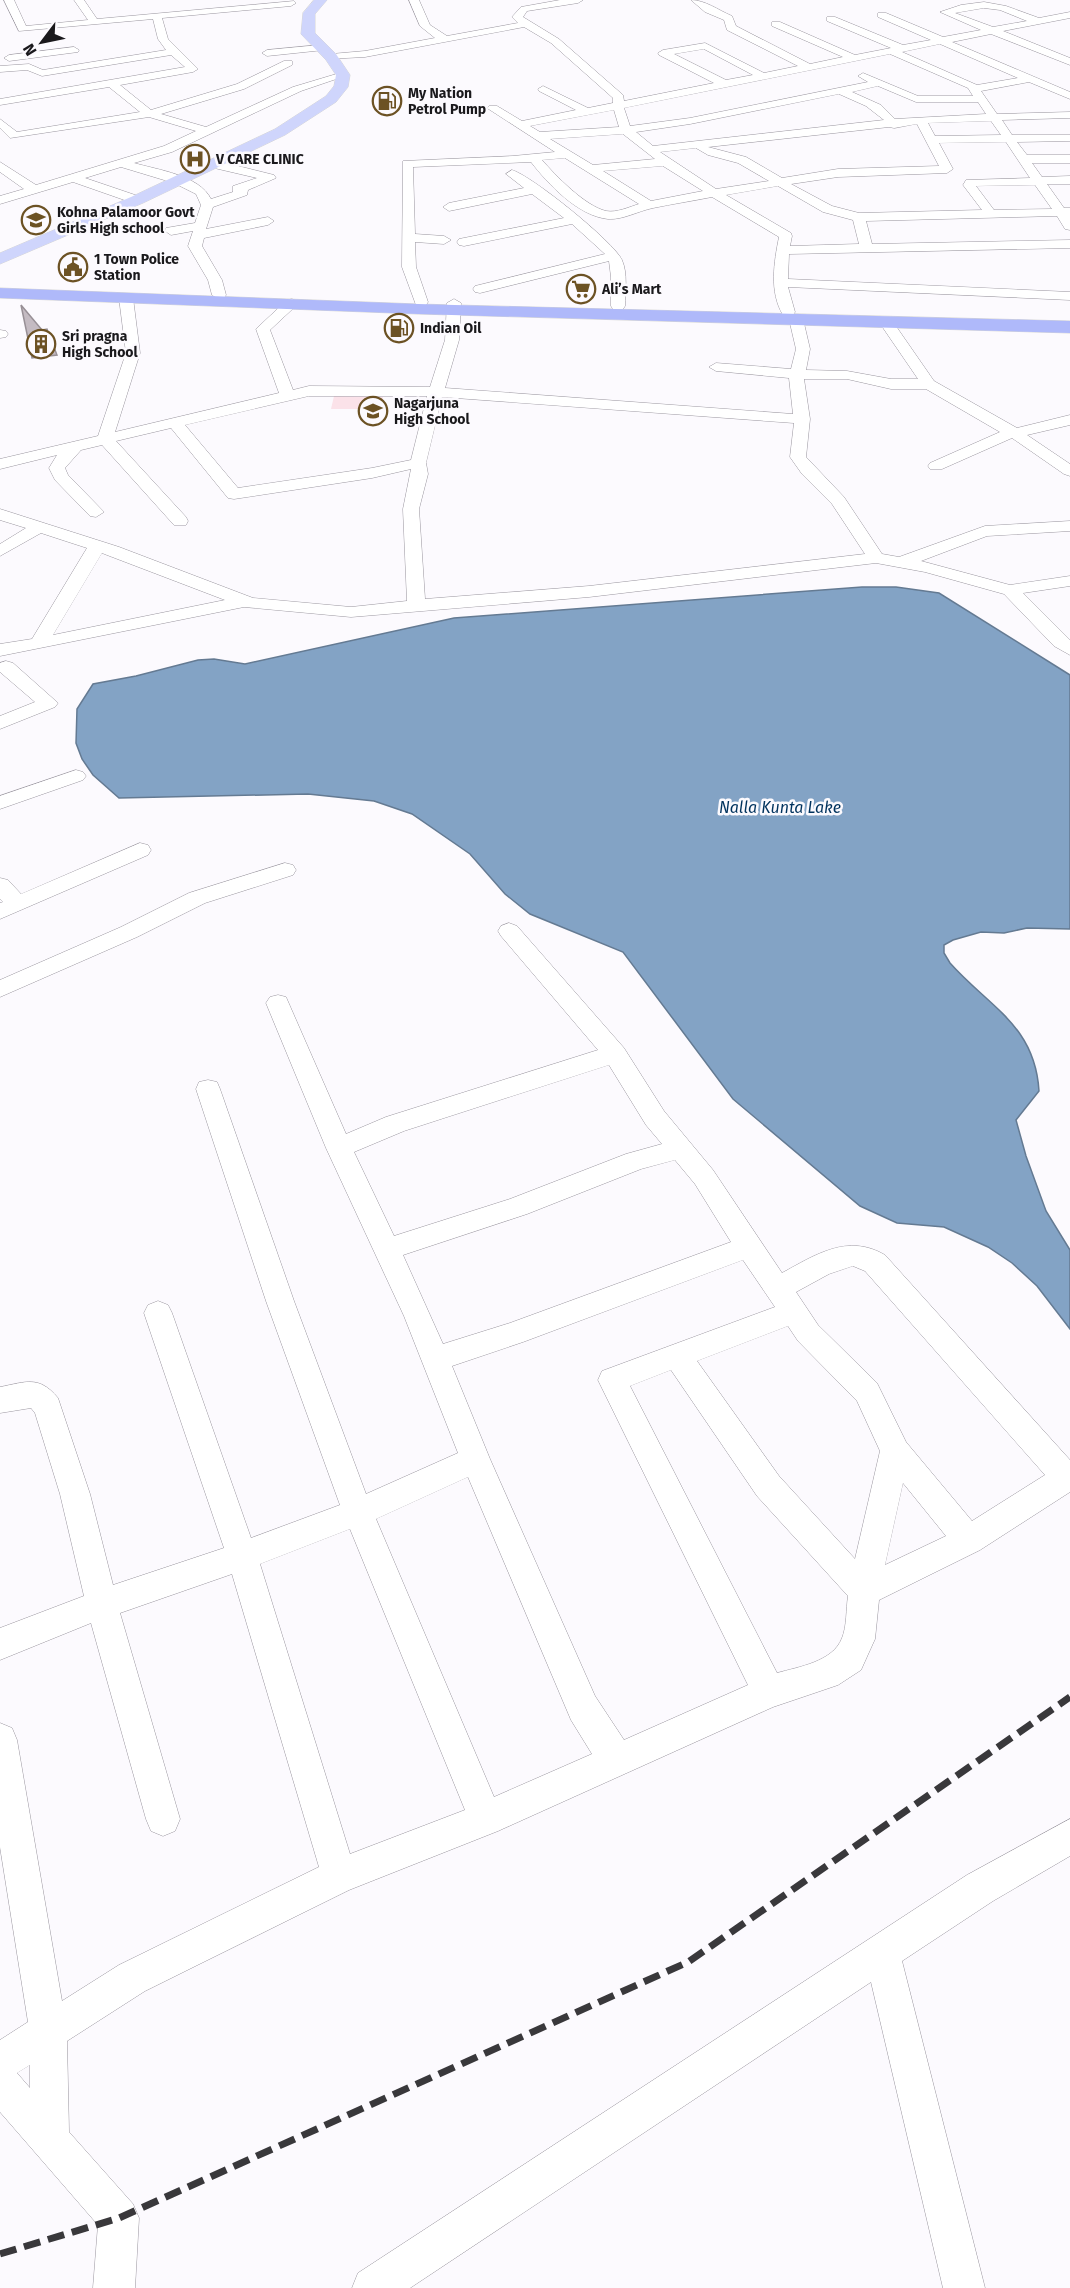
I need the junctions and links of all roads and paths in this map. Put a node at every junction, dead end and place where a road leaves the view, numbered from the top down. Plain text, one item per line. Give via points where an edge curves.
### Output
1 (9, 0) edge
2 (79, 0) edge
3 (414, 0) edge
4 (578, 0) edge
5 (696, 0) edge
6 (951, 0) edge
7 (286, 1) edge
8 (148, 6) dead end
9 (962, 7) junction
10 (311, 8) edge
11 (882, 15) dead end
12 (1070, 15) edge
13 (157, 17) junction
14 (135, 18) junction
15 (831, 19) dead end
16 (94, 21) junction
17 (1039, 21) junction
18 (525, 24) junction
19 (776, 24) dead end
20 (23, 29) junction
21 (1060, 29) dead end
22 (990, 31) junction
23 (444, 39) junction
24 (940, 41) junction
25 (74, 50) dead end
26 (896, 50) junction
27 (1070, 50) edge
28 (173, 52) junction
29 (267, 53) dead end
30 (326, 53) junction
31 (1050, 54) junction
32 (22, 56) junction
33 (0, 58) edge
34 (137, 58) junction
35 (856, 58) junction
36 (1070, 62) edge
37 (288, 63) dead end
38 (835, 63) junction
39 (810, 68) junction
40 (0, 69) edge
41 (59, 71) junction
42 (1060, 73) edge
43 (343, 75) junction
44 (764, 77) junction
45 (81, 79) junction
46 (1030, 79) junction
47 (159, 80) junction
48 (204, 81) junction
49 (879, 83) junction
50 (113, 84) junction
51 (725, 84) junction
52 (90, 87) junction
53 (543, 89) dead end
54 (0, 91) edge
55 (840, 91) junction
56 (978, 94) junction
57 (1070, 96) edge
58 (0, 102) edge
59 (618, 106) junction
60 (34, 108) dead end
61 (493, 108) dead end
62 (587, 112) junction
63 (0, 114) edge
64 (149, 114) junction
65 (1070, 115) edge
66 (992, 116) junction
67 (921, 121) junction
68 (0, 122) edge
69 (894, 124) junction
70 (520, 125) junction
71 (626, 130) junction
72 (207, 131) junction
73 (14, 136) junction
74 (538, 136) junction
75 (0, 138) edge
76 (1070, 138) edge
77 (177, 144) junction
78 (934, 144) junction
79 (696, 145) junction
80 (194, 149) dead end
81 (1016, 149) junction
82 (648, 150) junction
83 (568, 154) junction
84 (146, 157) junction
85 (534, 158) junction
86 (1070, 159) edge
87 (213, 162) junction
88 (665, 162) junction
89 (124, 164) junction
90 (0, 166) edge
91 (174, 169) junction
92 (591, 170) junction
93 (512, 174) dead end
94 (71, 177) junction
95 (1038, 180) junction
96 (1070, 180) edge
97 (776, 181) junction
98 (33, 189) junction
99 (532, 190) junction
100 (714, 192) junction
101 (0, 200) edge
102 (137, 200) junction
103 (207, 204) junction
104 (649, 205) junction
105 (449, 207) dead end
106 (255, 210) dead end
107 (1065, 212) edge
108 (991, 214) junction
109 (859, 217) junction
110 (573, 220) junction
111 (268, 221) dead end
112 (1070, 226) edge
113 (199, 227) junction
114 (171, 231) dead end
115 (408, 238) junction
116 (444, 240) dead end
117 (464, 242) dead end
118 (1070, 244) edge
119 (867, 249) junction
120 (783, 250) junction
121 (613, 256) junction
122 (8, 257) edge
123 (0, 266) edge
124 (781, 283) junction
125 (0, 287) edge
126 (480, 289) dead end
127 (0, 292) edge
128 (219, 295) junction
129 (1070, 296) edge
130 (126, 298) junction
131 (255, 302) junction
132 (421, 302) junction
133 (292, 303) junction
134 (453, 306) junction
135 (618, 306) junction
136 (792, 316) junction
137 (1070, 320) edge
138 (886, 322) junction
139 (1070, 327) edge
140 (263, 329) junction
141 (716, 367) dead end
142 (798, 374) junction
143 (929, 384) junction
144 (436, 392) junction
145 (288, 397) junction
146 (802, 419) junction
147 (1070, 420) edge
148 (176, 424) junction
149 (1014, 433) junction
150 (105, 439) junction
151 (75, 447) junction
152 (418, 463) junction
153 (0, 464) edge
154 (936, 466) dead end
155 (1070, 471) edge
156 (96, 512) dead end
157 (0, 514) edge
158 (180, 521) dead end
159 (1070, 526) edge
160 (39, 527) junction
161 (97, 546) junction
162 (0, 551) edge
163 (876, 558) junction
164 (901, 562) junction
165 (1070, 581) edge
166 (1010, 590) junction
167 (246, 601) junction
168 (416, 605) junction
169 (39, 644) junction
170 (1070, 648) edge
171 (2, 663) edge
172 (0, 723) edge
173 (76, 776) dead end
174 (0, 803) edge
175 (140, 850) dead end
176 (285, 870) dead end
177 (0, 885) edge
178 (8, 908) edge
179 (509, 931) dead end
180 (0, 989) edge
181 (278, 1003) dead end
182 (615, 1054) junction
183 (208, 1089) dead end
184 (339, 1148) junction
185 (679, 1149) junction
186 (749, 1247) junction
187 (386, 1249) junction
188 (787, 1300) junction
189 (158, 1313) dead end
190 (677, 1356) junction
191 (435, 1359) junction
192 (0, 1400) edge
193 (895, 1451) junction
194 (475, 1459) junction
195 (1068, 1476) edge
196 (358, 1512) junction
197 (969, 1540) junction
198 (242, 1556) junction
199 (864, 1591) junction
200 (102, 1604) junction
201 (0, 1644) edge
202 (769, 1692) junction
203 (0, 1740) edge
204 (618, 1759) junction
205 (163, 1819) dead end
206 (486, 1819) junction
207 (1070, 1837) edge
208 (339, 1876) junction
209 (882, 1953) junction
210 (48, 2031) junction
211 (0, 2062) edge
212 (0, 2083) edge
213 (50, 2141) junction
214 (114, 2288) edge
215 (373, 2288) edge
216 (964, 2288) edge

1 - 20 street
2 - 16 street
3 - 23 street via 430,31
4 - 18 street via 524,9 517,17
5 - 39 street via 728,18 730,28
6 - 9 street
7 - 10 street
7 - 13 street
8 - 14 street
9 - 17 street via 997,4
9 - 22 street via 945,12
10 - 30 main road via 308,34
11 - 24 street
12 - 17 street
13 - 14 street
13 - 28 street via 157,40
14 - 16 street
15 - 26 street
16 - 20 street
17 - 21 street
17 - 22 street
18 - 23 street
18 - 59 street via 555,41 614,90 619,97
19 - 35 street
20 - 32 street
22 - 24 street
22 - 31 street
23 - 30 street
24 - 26 street
24 - 46 street
25 - 32 street
26 - 35 street
26 - 56 street via 972,86
27 - 31 street
28 - 34 street
28 - 48 street
29 - 30 street
30 - 43 main road
31 - 36 street
32 - 33 street
34 - 41 street
34 - 47 street
35 - 38 street
37 - 48 street via 269,75
38 - 39 street
38 - 49 street
39 - 44 street
40 - 41 street
41 - 45 street
42 - 46 street
43 - 72 street via 297,89
43 - 87 main road via 341,87 314,111 280,132
44 - 51 street
44 - 51 street via 705,46 663,53
45 - 52 street
45 - 54 street
46 - 56 street
46 - 57 street
47 - 48 street
47 - 50 street
48 - 64 street via 182,99
49 - 55 street
49 - 56 street via 916,99
50 - 52 street
50 - 64 street via 121,95
51 - 59 street
52 - 58 street
53 - 62 street
55 - 69 street via 874,105
55 - 71 street
56 - 66 street
59 - 62 street
59 - 71 street
60 - 63 street
61 - 70 street
62 - 70 street
64 - 72 street
64 - 73 street
65 - 66 street
66 - 67 street
66 - 81 street
67 - 69 street
67 - 78 street
68 - 73 street
69 - 79 street
70 - 74 street
71 - 74 street
71 - 82 street
72 - 77 street
73 - 75 street
74 - 83 street
76 - 81 street
77 - 80 street
77 - 84 street
78 - 81 street
78 - 97 street via 946,169 838,172
79 - 82 street
79 - 97 street via 715,155 740,159
81 - 86 street
81 - 95 street
82 - 88 street
83 - 85 street
83 - 92 street
84 - 89 street
84 - 91 street
85 - 104 street via 553,181 601,214
85 - 115 street via 407,164
87 - 91 main road
87 - 103 street via 270,178
88 - 92 street
88 - 100 street
89 - 91 street
89 - 94 street
90 - 98 street
91 - 102 main road
91 - 103 street via 201,192
92 - 104 street
93 - 99 street
94 - 98 street
94 - 102 street
95 - 96 street
95 - 107 street
95 - 108 street via 970,183
97 - 100 street
97 - 109 street via 824,208
98 - 101 street
99 - 105 street
99 - 110 street
100 - 104 street
100 - 120 street via 786,236
102 - 122 main road
103 - 113 street
106 - 113 street
107 - 108 street
107 - 112 street
108 - 109 street
109 - 119 street
110 - 117 street
110 - 121 street
111 - 113 street
113 - 114 street
113 - 128 street via 195,246 204,250
115 - 116 street
115 - 132 street via 409,267
118 - 119 street
119 - 120 street
120 - 124 street
121 - 126 street
121 - 135 street
122 - 123 main road
124 - 129 street
124 - 136 street via 782,299
125 - 128 highway
127 - 130 highway
128 - 132 highway
130 - 131 highway
130 - 150 street via 133,353
131 - 133 highway
131 - 140 street
132 - 134 highway
133 - 134 highway
133 - 140 street
134 - 135 highway
134 - 136 highway
134 - 144 street via 452,340
135 - 136 highway
136 - 137 highway
136 - 138 highway
136 - 142 street via 803,349
138 - 139 highway
138 - 143 street
140 - 145 street
141 - 142 street
142 - 143 street
142 - 146 street
143 - 149 street
144 - 145 street via 309,391
144 - 146 street
144 - 152 street
145 - 148 street
146 - 163 street via 798,457 838,501
147 - 149 street
148 - 150 street
148 - 152 street via 234,494
149 - 154 street
149 - 155 street
150 - 151 street
150 - 158 street
151 - 153 street
151 - 156 street via 57,468
152 - 168 street via 420,474 411,508
157 - 160 street
159 - 164 street via 986,531
160 - 161 street
160 - 162 street
161 - 167 street
161 - 169 street
163 - 164 street
163 - 168 street via 632,587
164 - 166 street
165 - 166 street
166 - 170 street
167 - 168 street via 351,612
167 - 169 street
169 - 171 street
171 - 172 street via 48,704
173 - 174 street
175 - 178 street
176 - 180 street via 197,898
177 - 178 street
179 - 182 street
181 - 184 street
182 - 184 street via 395,1124
182 - 185 street
183 - 196 street
184 - 187 street
185 - 186 street via 704,1177
185 - 187 street via 634,1161 518,1207
186 - 188 street
186 - 191 street
187 - 191 street
188 - 190 street
188 - 193 street via 808,1333 867,1392
188 - 195 street via 836,1259 864,1256
189 - 198 street
190 - 199 street via 768,1486
190 - 202 street via 612,1380
191 - 194 street
192 - 200 street via 39,1395 48,1407 75,1494
193 - 197 street
193 - 199 street
194 - 196 street
194 - 204 street via 583,1708 603,1743
195 - 197 street
196 - 198 street
196 - 206 street
197 - 199 street
198 - 200 street
198 - 208 street
199 - 202 street via 859,1639 849,1659 826,1674
200 - 201 street
200 - 205 street
202 - 204 street
203 - 210 street
204 - 206 street
206 - 208 street
207 - 209 street via 980,1888
208 - 210 street via 132,1978
209 - 215 street
209 - 216 street
210 - 211 street
210 - 213 street
212 - 213 street
213 - 214 street via 119,2218

